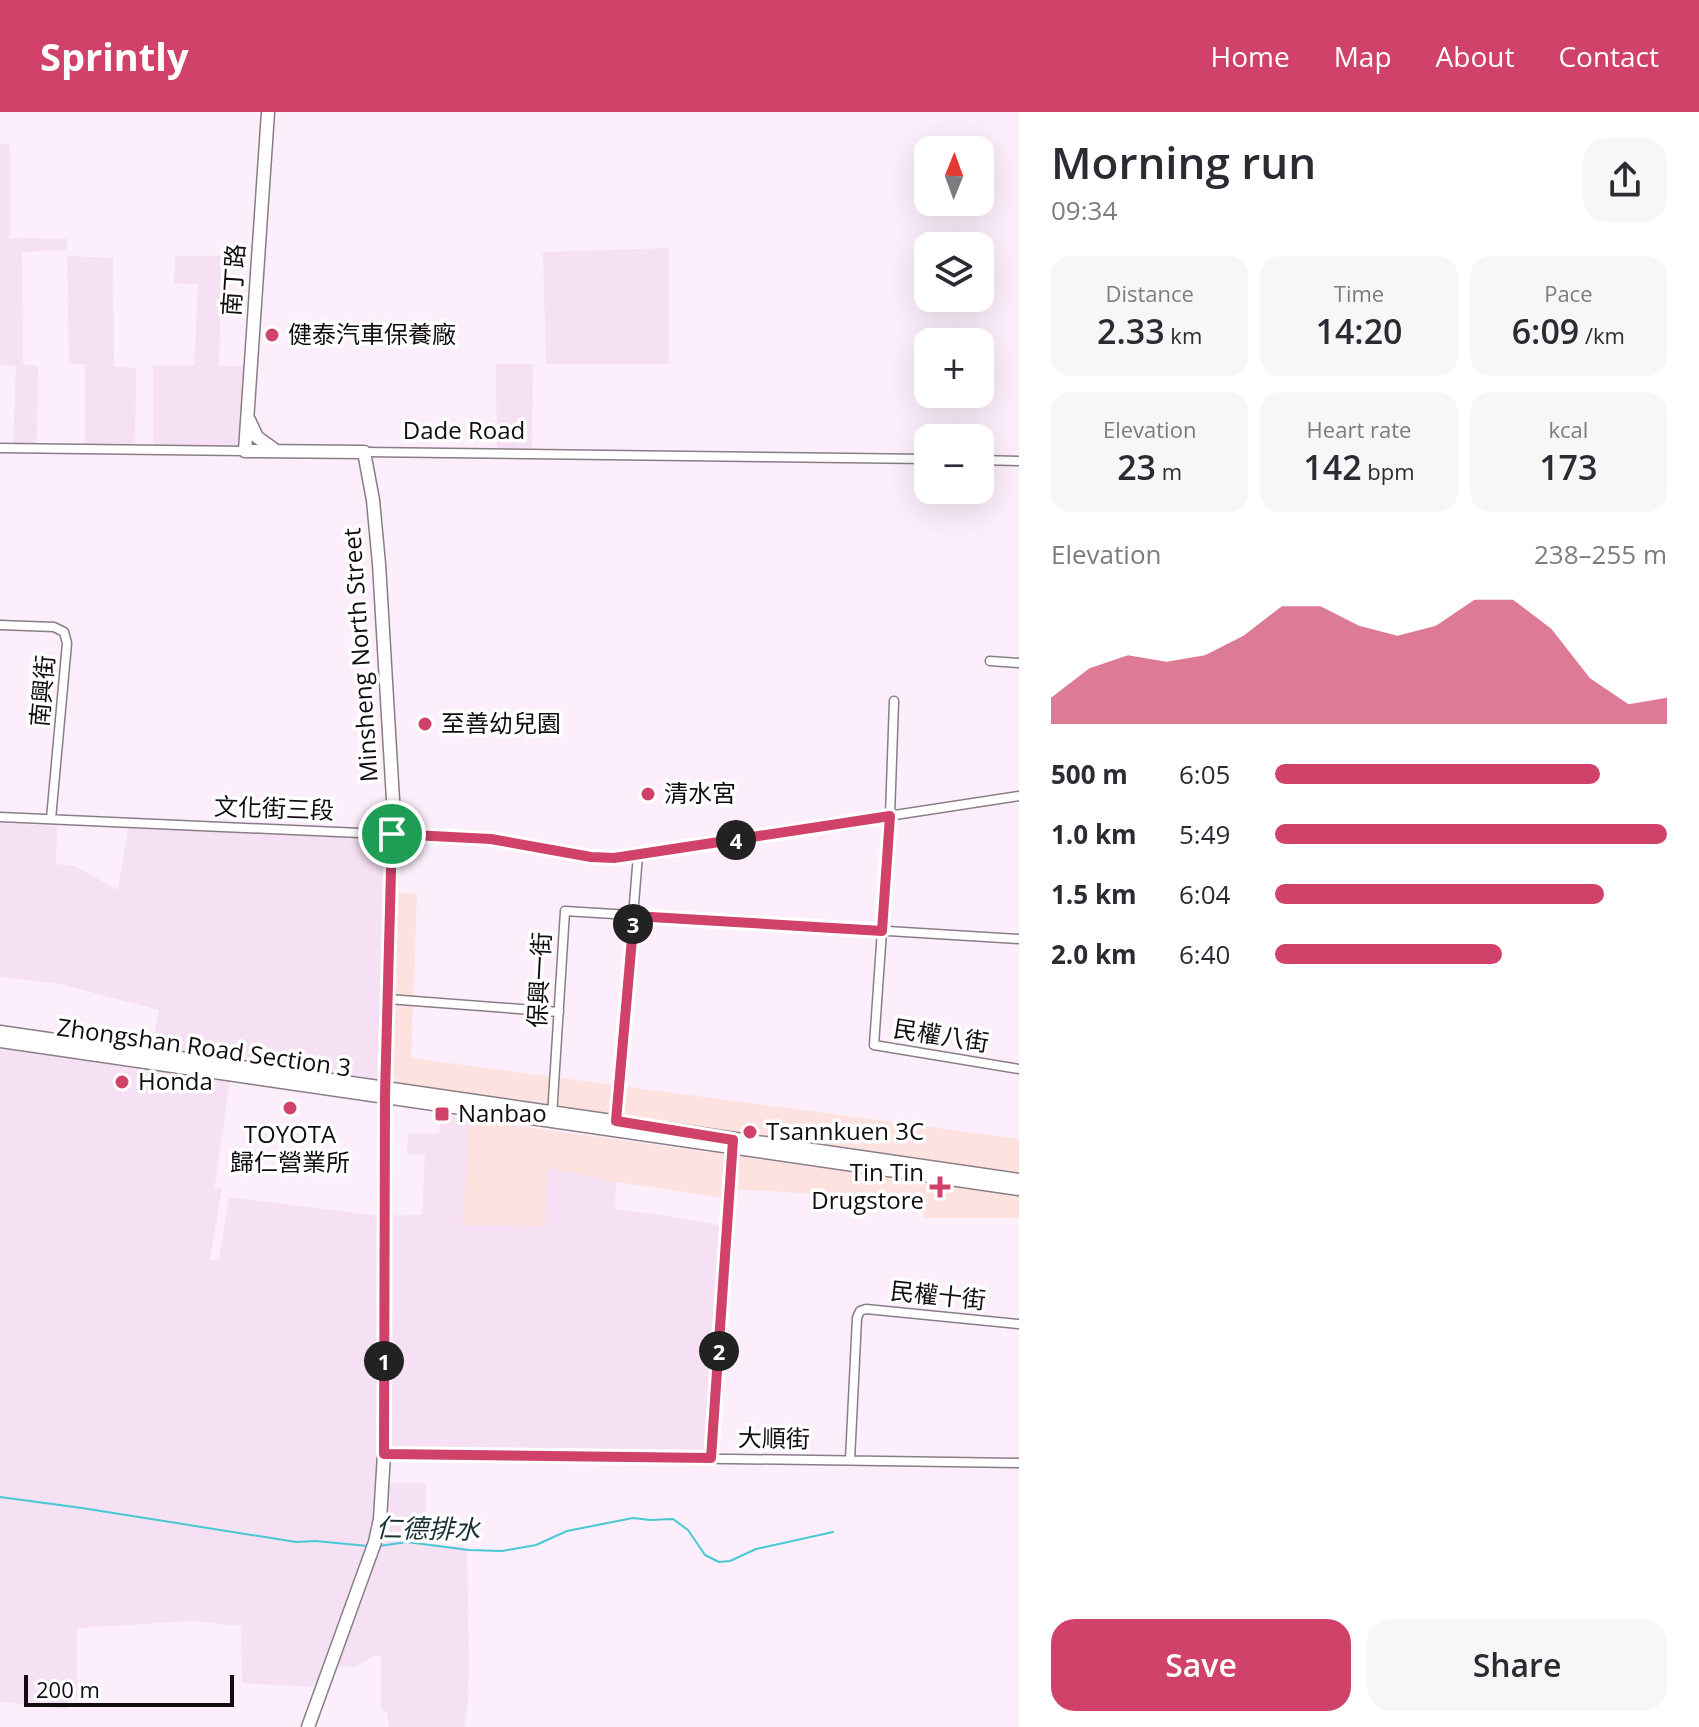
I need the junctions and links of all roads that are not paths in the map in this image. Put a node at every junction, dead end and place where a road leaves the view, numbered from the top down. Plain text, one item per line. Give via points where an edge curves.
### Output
1 (268, 112) edge
2 (247, 412) junction
3 (0, 448) edge
4 (245, 451) junction
5 (278, 451) junction
6 (364, 452) junction
7 (914, 459) edge
8 (994, 460) edge
9 (1019, 461) edge
10 (0, 625) edge
11 (990, 661) dead end
12 (1019, 663) edge
13 (894, 701) dead end
14 (1019, 796) edge
15 (890, 816) junction
16 (0, 817) edge
17 (51, 819) junction
18 (392, 834) junction
19 (638, 855) junction
20 (634, 916) junction
21 (882, 931) junction
22 (1019, 939) edge
23 (388, 999) junction
24 (559, 1012) junction
25 (0, 1032) edge
26 (0, 1041) edge
27 (1019, 1069) edge
28 (385, 1092) junction
29 (552, 1116) junction
30 (616, 1126) junction
31 (733, 1144) junction
32 (1019, 1180) edge
33 (1019, 1189) edge
34 (1019, 1324) edge
35 (384, 1454) junction
36 (711, 1458) junction
37 (850, 1460) junction
38 (1019, 1463) edge
39 (308, 1727) edge

1 - 2 street, 南丁路
2 - 4 street, 南丁路
2 - 5 street via 257,437
3 - 4 street, Dade Road
4 - 5 street, Dade Road
5 - 6 street, Dade Road
6 - 7 street, Dade Road
6 - 18 street, Minsheng North Street via 379,564
8 - 9 street
10 - 17 street, 南興街 via 54,627 64,632 67,643
11 - 12 street
13 - 15 street
14 - 15 street, 文化街三段
15 - 19 street, 文化街三段
15 - 21 street
16 - 17 street, 文化街三段
17 - 18 street, 文化街三段
18 - 19 street, 文化街三段 via 491,839 602,858
18 - 23 street, Minsheng North Street
19 - 20 street
20 - 21 street
20 - 24 street, 保興一街 via 565,911
20 - 30 street
21 - 22 street
21 - 27 street, 民權八街 via 874,1045
23 - 24 street
23 - 28 street, Minsheng North Street
24 - 29 street, 保興一街
25 - 28 street, Zhongshan Road Section 3
26 - 28 street, Zhongshan Road Section 3
28 - 29 street, Zhongshan Road Section 3
28 - 35 street, Minsheng North Street
29 - 30 street, Zhongshan Road Section 3
30 - 31 street, Zhongshan Road Section 3
31 - 32 street, Zhongshan Road Section 3
31 - 33 street, Zhongshan Road Section 3
31 - 36 street
34 - 37 street, 民權十街 via 860,1311
35 - 36 street, 大順街
35 - 39 street, Minsheng North Street via 375,1542
36 - 37 street, 大順街
37 - 38 street, 大順街

